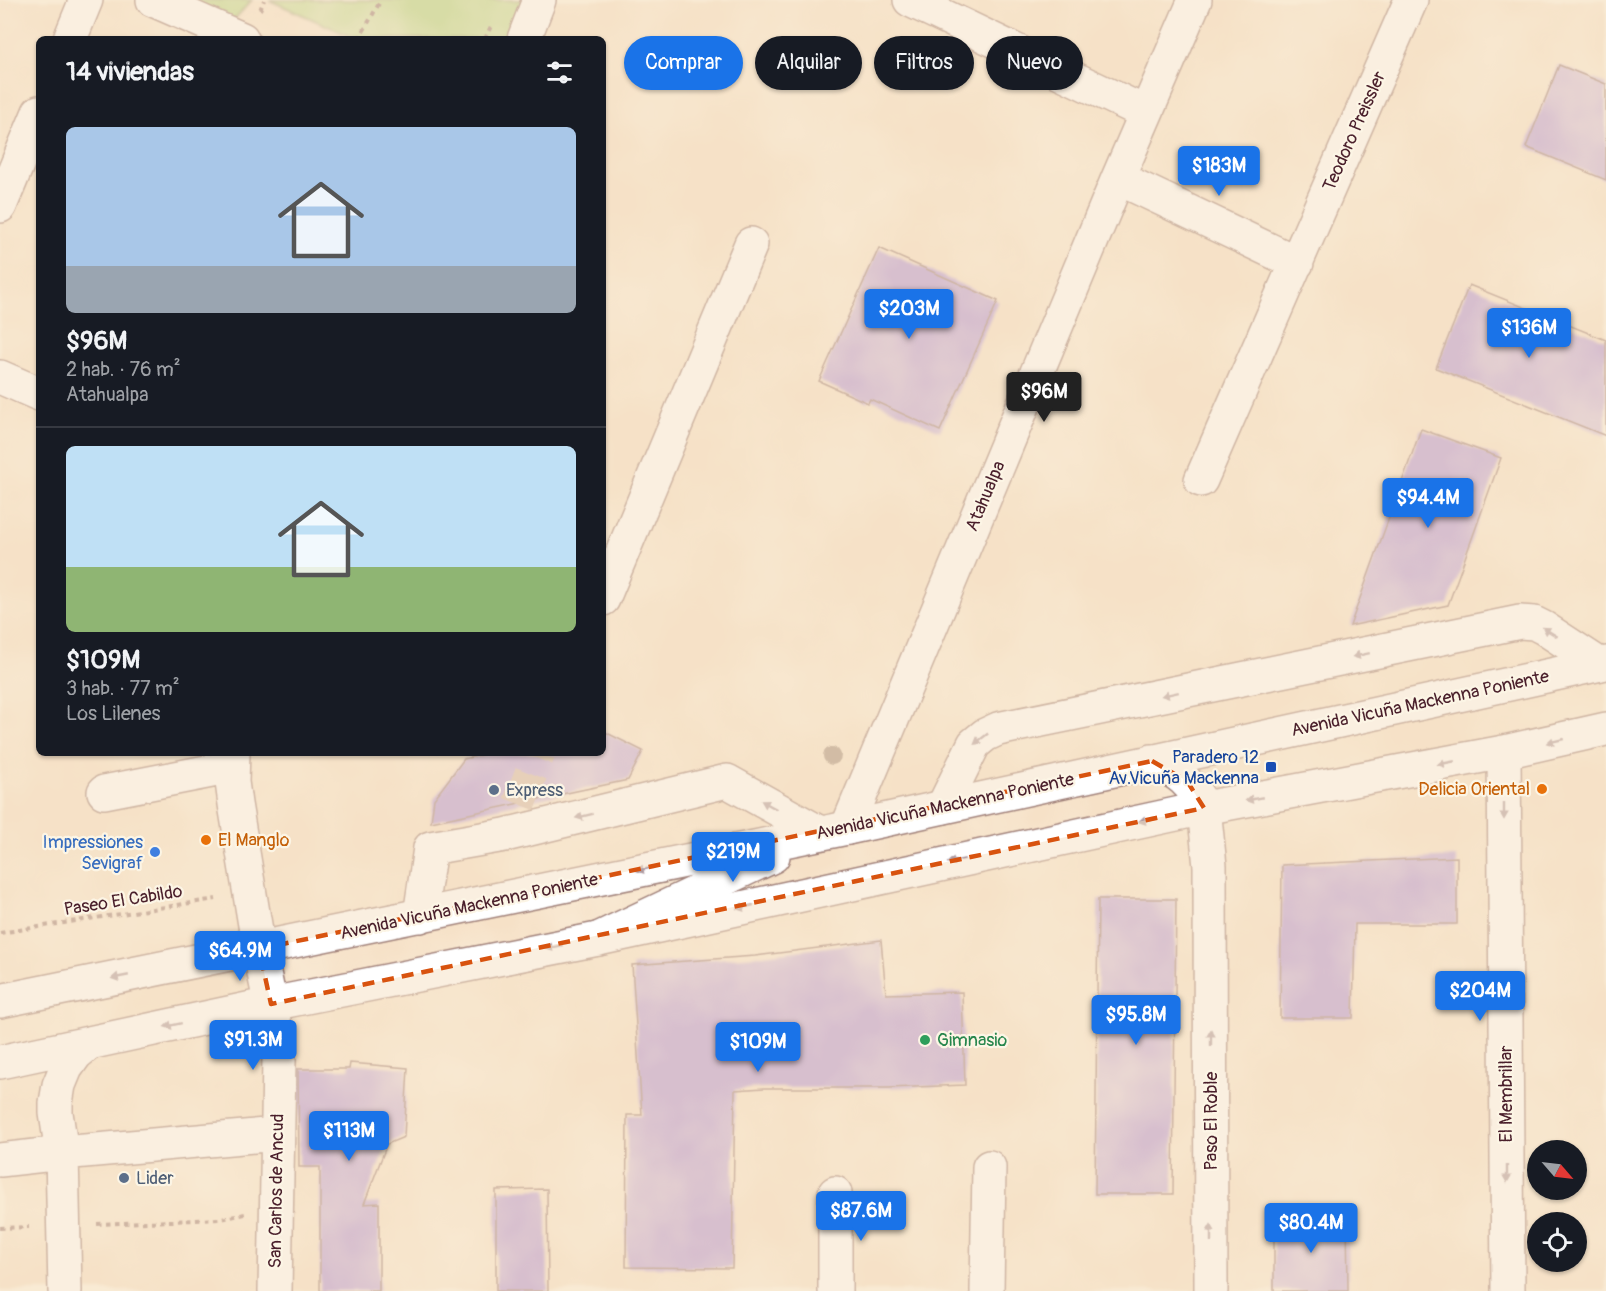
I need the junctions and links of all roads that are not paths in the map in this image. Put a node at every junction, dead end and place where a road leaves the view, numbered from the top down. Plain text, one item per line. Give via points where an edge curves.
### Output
1 (153, 0) edge
2 (539, 0) edge
3 (910, 0) edge
4 (1195, 0) edge
5 (1411, 0) edge
6 (78, 2) edge
7 (70, 36) edge
8 (235, 36) edge
9 (525, 36) edge
10 (1146, 113) junction
11 (36, 117) edge
12 (9, 160) edge
13 (1118, 178) junction
14 (0, 206) edge
15 (751, 244) dead end
16 (1297, 263) junction
17 (0, 377) edge
18 (36, 393) edge
19 (1201, 480) dead end
20 (606, 592) edge
21 (1602, 663) edge
22 (1606, 729) edge
23 (1504, 752) junction
24 (233, 760) edge
25 (1152, 761) junction
26 (104, 792) dead end
27 (519, 804) tunnel mouth
28 (943, 807) junction
29 (1204, 808) junction
30 (834, 830) junction
31 (506, 836) junction
32 (420, 916) junction
33 (598, 939) junction
34 (259, 949) junction
35 (0, 1001) edge
36 (271, 1004) junction
37 (88, 1044) junction
38 (0, 1062) edge
39 (277, 1134) junction
40 (62, 1153) junction
41 (0, 1160) edge
42 (989, 1167) dead end
43 (836, 1193) dead end
44 (64, 1291) edge
45 (275, 1291) edge
46 (835, 1291) edge
47 (987, 1291) edge
48 (1211, 1291) edge
49 (1508, 1291) edge

1 - 8 street
2 - 9 street
3 - 10 street
4 - 10 street, Atahualpa
5 - 16 street, Teodoro Preissler
6 - 7 street
10 - 13 street, Atahualpa
11 - 12 street
12 - 14 street
13 - 16 street
13 - 30 street, Atahualpa
15 - 20 street
16 - 19 street, Teodoro Preissler
17 - 18 street
21 - 25 street, Avenida Vicuña Mackenna Poniente
21 -> 28 street via 1544,628 1520,622 998,729 974,744
22 -> 23 street
23 -> 29 street
23 -> 49 street, El Membrillar
24 - 26 street
24 - 34 street, San Carlos de Ancud via 235,804
25 - 28 street, Avenida Vicuña Mackenna Poniente
25 - 29 street via 1187,782
27 - 31 street
28 - 30 street, Avenida Vicuña Mackenna Poniente
29 -> 33 street
48 -> 29 street, Paso El Roble via 1210,867
30 -> 31 street via 727,781
30 -> 32 street, Avenida Vicuña Mackenna Poniente
30 - 33 street
31 - 32 street via 430,848
32 - 34 street, Avenida Vicuña Mackenna Poniente
33 -> 36 street
34 -> 35 street, Avenida Vicuña Mackenna Poniente
34 - 36 street, San Carlos de Ancud
36 -> 37 street
36 - 39 street, San Carlos de Ancud via 279,1060
37 - 38 street
37 - 40 street via 66,1068 59,1085 56,1113
39 - 40 street
39 - 45 street, San Carlos de Ancud
40 - 41 street
40 - 44 street
42 - 47 street
43 - 46 street

